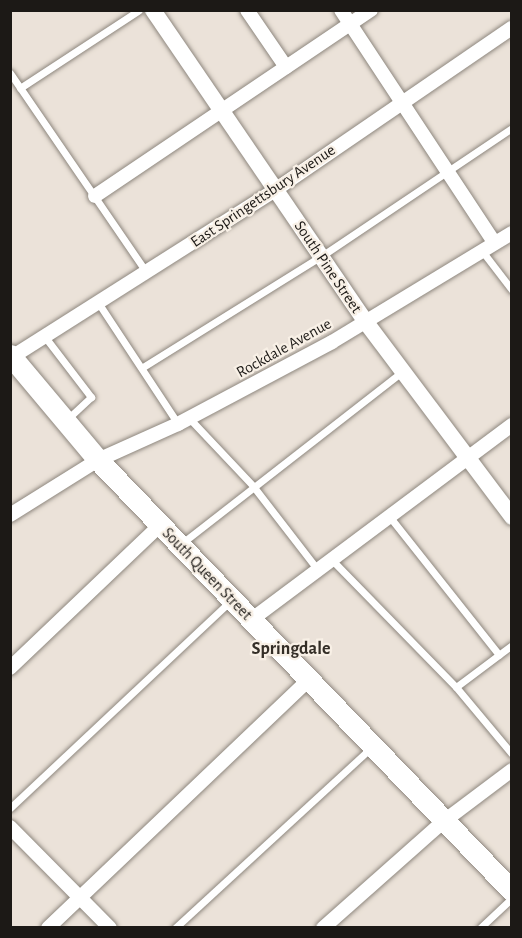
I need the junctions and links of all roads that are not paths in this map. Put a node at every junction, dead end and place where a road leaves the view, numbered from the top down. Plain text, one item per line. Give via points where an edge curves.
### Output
1 (139, 10) edge
2 (153, 10) edge
3 (247, 10) edge
4 (341, 10) edge
5 (371, 10) edge
6 (350, 24) junction
7 (512, 28) edge
8 (286, 67) junction
9 (10, 73) edge
10 (21, 88) junction
11 (402, 103) junction
12 (221, 111) junction
13 (512, 128) edge
14 (447, 171) junction
15 (275, 190) junction
16 (95, 196) junction
17 (512, 233) edge
18 (494, 242) junction
19 (482, 251) junction
20 (320, 257) junction
21 (147, 273) junction
22 (512, 290) edge
23 (99, 304) junction
24 (365, 321) junction
25 (45, 337) junction
26 (11, 357) edge
27 (142, 367) junction
28 (402, 372) junction
29 (63, 422) junction
30 (184, 422) junction
31 (512, 425) edge
32 (467, 458) junction
33 (98, 460) junction
34 (253, 486) junction
35 (10, 515) edge
36 (389, 516) junction
37 (512, 517) edge
38 (160, 525) junction
39 (180, 545) junction
40 (332, 560) junction
41 (318, 570) junction
42 (231, 599) junction
43 (251, 620) junction
44 (512, 645) edge
45 (499, 655) junction
46 (10, 668) edge
47 (307, 681) junction
48 (456, 687) junction
49 (372, 748) junction
50 (512, 754) edge
51 (512, 770) edge
52 (10, 808) edge
53 (443, 822) junction
54 (10, 827) edge
55 (512, 891) edge
56 (82, 898) junction
57 (512, 898) edge
58 (48, 927) edge
59 (110, 927) edge
60 (175, 927) edge
61 (323, 927) edge
62 (480, 927) edge

1 - 10 lane
2 - 12 street, South Pine Street
3 - 8 street
4 - 6 street
5 - 6 street
6 - 8 street
6 - 11 street
7 - 11 street, East Springettsbury Avenue
8 - 12 street
9 - 10 lane
10 - 16 lane
11 - 14 street
11 - 15 street, East Springettsbury Avenue
12 - 15 street, South Pine Street
12 - 16 street
13 - 14 lane
14 - 18 street
14 - 20 lane
15 - 20 street, South Pine Street
15 - 21 street, East Springettsbury Avenue
16 - 21 lane
17 - 18 street, Rockdale Avenue
18 - 19 street, Rockdale Avenue
19 - 22 lane
19 - 24 street, Rockdale Avenue
20 - 24 street, South Pine Street
20 - 27 lane
21 - 23 street, East Springettsbury Avenue
23 - 25 street, East Springettsbury Avenue
23 - 27 lane
24 - 28 street, South Pine Street
24 - 30 street, Rockdale Avenue
25 - 26 street, East Springettsbury Avenue
25 - 29 lane via 91,397
26 - 29 main road, South Queen Street
27 - 30 lane
28 - 32 street, South Pine Street
28 - 34 lane
29 - 33 main road, South Queen Street
30 - 33 street, Rockdale Avenue
30 - 34 lane
31 - 32 street
32 - 36 street
32 - 37 street, South Pine Street
33 - 35 street, Rockdale Avenue
33 - 38 main road, South Queen Street
34 - 39 lane
34 - 41 lane
36 - 40 street
36 - 45 lane
38 - 39 main road, South Queen Street
38 - 46 street
39 - 42 main road, South Queen Street
40 - 41 street
40 - 48 lane
41 - 43 street
42 - 43 main road, South Queen Street
42 - 52 lane
43 - 47 main road, South Queen Street
44 - 45 lane
45 - 48 lane
47 - 49 main road, South Queen Street
47 - 56 street
48 - 50 lane
49 - 53 main road, South Queen Street
49 - 60 lane
51 - 53 street
53 - 55 main road, South Queen Street
53 - 61 street
54 - 56 street
56 - 58 street
56 - 59 street
57 - 62 lane

